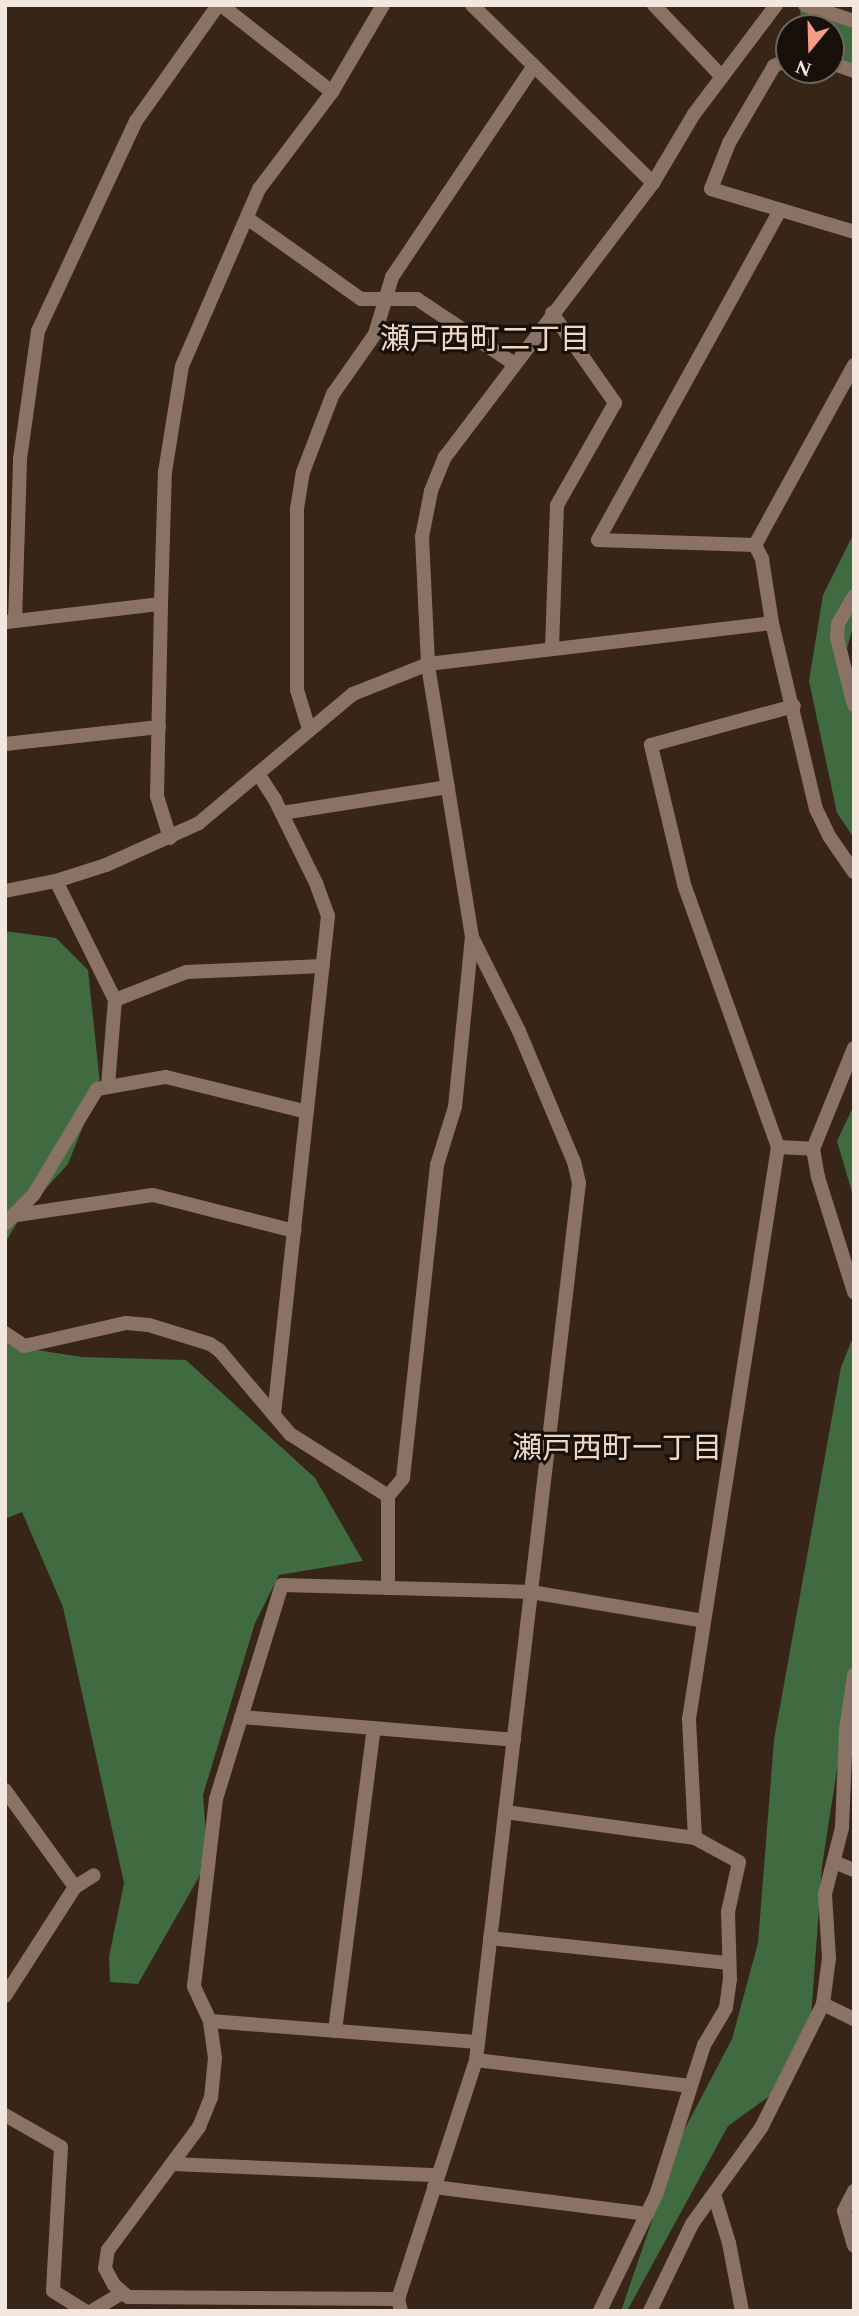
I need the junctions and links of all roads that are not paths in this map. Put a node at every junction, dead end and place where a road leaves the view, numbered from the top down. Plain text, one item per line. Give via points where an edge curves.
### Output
1 (220, 5) edge
2 (383, 5) edge
3 (472, 5) edge
4 (653, 5) edge
5 (776, 5) edge
6 (805, 5) edge
7 (854, 21) edge
8 (534, 66) junction
9 (775, 66) edge
10 (722, 77) junction
11 (332, 92) junction
12 (653, 183) junction
13 (780, 210) junction
14 (247, 218) junction
15 (854, 232) edge
16 (385, 300) junction
17 (552, 313) junction
18 (513, 363) junction
19 (854, 365) edge
20 (755, 545) junction
21 (854, 596) edge
22 (162, 604) junction
23 (10, 621) edge
24 (772, 623) junction
25 (552, 649) junction
26 (848, 658) edge
27 (428, 664) junction
28 (854, 705) edge
29 (794, 706) junction
30 (159, 727) junction
31 (309, 729) junction
32 (5, 744) edge
33 (259, 775) junction
34 (448, 788) junction
35 (282, 813) junction
36 (170, 838) junction
37 (854, 872) edge
38 (55, 881) junction
39 (5, 891) edge
40 (472, 937) junction
41 (323, 966) junction
42 (115, 1000) junction
43 (854, 1048) edge
44 (108, 1086) junction
45 (307, 1112) junction
46 (778, 1147) junction
47 (813, 1150) junction
48 (11, 1220) edge
49 (294, 1231) junction
50 (854, 1292) edge
51 (5, 1333) edge
52 (274, 1415) junction
53 (388, 1496) junction
54 (388, 1588) junction
55 (531, 1592) junction
56 (704, 1621) junction
57 (854, 1675) edge
58 (241, 1717) junction
59 (374, 1728) junction
60 (850, 1731) edge
61 (514, 1740) junction
62 (5, 1790) edge
63 (505, 1812) junction
64 (695, 1838) junction
65 (834, 1862) junction
66 (854, 1870) edge
67 (93, 1875) dead end
68 (75, 1887) junction
69 (490, 1938) junction
70 (729, 1963) junction
71 (7, 1990) edge
72 (824, 2004) junction
73 (854, 2019) edge
74 (210, 2021) junction
75 (335, 2031) junction
76 (478, 2042) junction
77 (476, 2060) junction
78 (691, 2086) junction
79 (5, 2115) edge
80 (172, 2164) junction
81 (436, 2181) junction
82 (854, 2191) edge
83 (714, 2194) junction
84 (646, 2214) junction
85 (854, 2246) edge
86 (122, 2292) junction
87 (399, 2305) edge
88 (85, 2311) edge
89 (92, 2311) edge
90 (600, 2311) edge
91 (650, 2311) edge
92 (742, 2311) edge

1 - 11 street
1 - 23 street via 136,121 38,331 20,459
2 - 11 street
3 - 8 street
4 - 10 street
5 - 10 street
6 - 7 street
8 - 12 street
8 - 16 street via 392,277
9 - 13 street via 729,143 712,188
10 - 12 street
11 - 14 street via 259,190
12 - 17 street
13 - 15 street
13 - 20 street via 598,540
14 - 16 street via 361,299
14 - 22 street via 182,366 165,472
16 - 18 street via 417,299
16 - 31 street via 375,334 333,394 303,472 297,509 297,690
17 - 18 street
17 - 25 street via 615,403 557,505
18 - 27 street via 445,457 431,491 422,537
19 - 20 street
20 - 24 street via 762,559
21 - 26 street via 838,624
22 - 23 street
22 - 30 street
24 - 25 street
24 - 29 street
25 - 27 street
26 - 28 street
27 - 31 street via 353,694
27 - 34 street
29 - 37 street via 816,809
29 - 46 street via 651,744 684,884
30 - 32 street
30 - 36 street via 157,796
31 - 33 street
33 - 35 street
33 - 36 street via 199,823
34 - 35 street
34 - 40 street
35 - 41 street via 328,916
36 - 38 street
38 - 39 street
38 - 42 street
40 - 53 street via 455,1107 437,1165 403,1478
40 - 55 street via 519,1031 579,1183
41 - 42 street via 186,972
41 - 45 street
42 - 44 street
43 - 47 street
44 - 45 street via 166,1077
44 - 48 street via 97,1089 34,1194
45 - 49 street
46 - 47 street
46 - 56 street
47 - 50 street
48 - 49 street via 153,1195
49 - 52 street
51 - 52 street via 24,1346 126,1323 149,1325 219,1350
52 - 53 street via 290,1434
53 - 54 street
54 - 55 street
54 - 58 street via 282,1586
55 - 56 street
55 - 61 street
56 - 64 street via 689,1719
57 - 60 street
58 - 59 street
58 - 74 street via 216,1799 194,1986
59 - 61 street
59 - 75 street
60 - 65 street via 842,1828
61 - 63 street
62 - 68 street
63 - 64 street
63 - 69 street
64 - 70 street via 739,1862 728,1913
65 - 66 street
65 - 72 street via 825,1894 829,1958
67 - 68 street
68 - 71 street
69 - 70 street
69 - 76 street
70 - 78 street via 726,2008 704,2045
72 - 73 street
72 - 83 street via 761,2128
74 - 75 street
74 - 80 street via 215,2058 211,2098 199,2127
75 - 76 street
76 - 77 street
77 - 78 street
77 - 81 street
78 - 84 street
79 - 88 street via 61,2147 52,2291
80 - 81 street
80 - 86 street via 108,2250 105,2267
81 - 84 street
81 - 87 street
82 - 85 street via 844,2211
83 - 91 street via 692,2224
83 - 92 street
84 - 90 street
86 - 87 street via 128,2297
86 - 89 street

